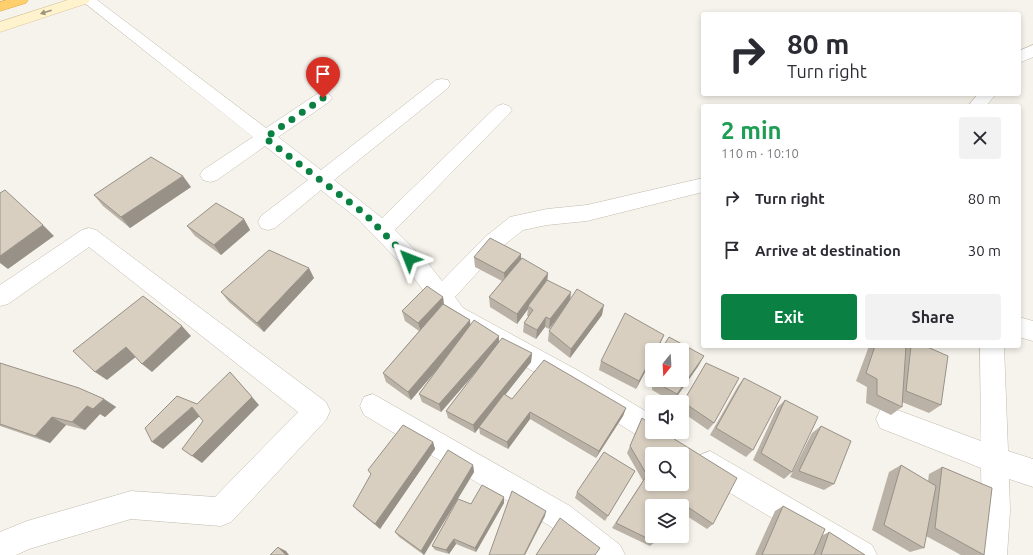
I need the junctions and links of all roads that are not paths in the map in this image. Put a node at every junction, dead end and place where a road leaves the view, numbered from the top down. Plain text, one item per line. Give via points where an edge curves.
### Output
1 (20, 0) edge
2 (83, 0) edge
3 (88, 0) edge
4 (0, 7) edge
5 (0, 27) edge
6 (1033, 50) edge
7 (1021, 57) edge
8 (442, 84) dead end
9 (985, 96) edge
10 (323, 98) dead end
11 (979, 104) edge
12 (503, 110) dead end
13 (265, 138) junction
14 (210, 175) dead end
15 (321, 181) junction
16 (701, 185) edge
17 (268, 222) dead end
18 (381, 231) junction
19 (0, 297) edge
20 (441, 297) junction
21 (1021, 328) edge
22 (1033, 331) edge
23 (992, 348) edge
24 (373, 406) dead end
25 (888, 419) dead end
26 (645, 426) edge
27 (674, 443) edge
28 (996, 462) junction
29 (1033, 473) edge
30 (0, 547) edge
31 (610, 555) edge
32 (862, 555) edge
33 (992, 555) edge

1 - 4 highway
2 -> 5 street
3 - 13 street
6 - 7 street
8 - 15 street
9 - 11 street
10 - 13 street
12 - 18 street
13 - 14 street
13 - 15 street
15 - 17 street
15 - 18 street via 365,214
16 - 20 street via 587,213 517,223 492,243
18 - 20 street via 419,268
19 - 30 street via 89,236 317,411 221,512 131,505 27,534
20 - 26 street via 455,315 568,378
21 - 22 street
23 - 28 street
24 - 31 street via 560,516
25 - 28 street via 919,429
27 - 32 street
28 - 29 street
28 - 33 street via 996,512

